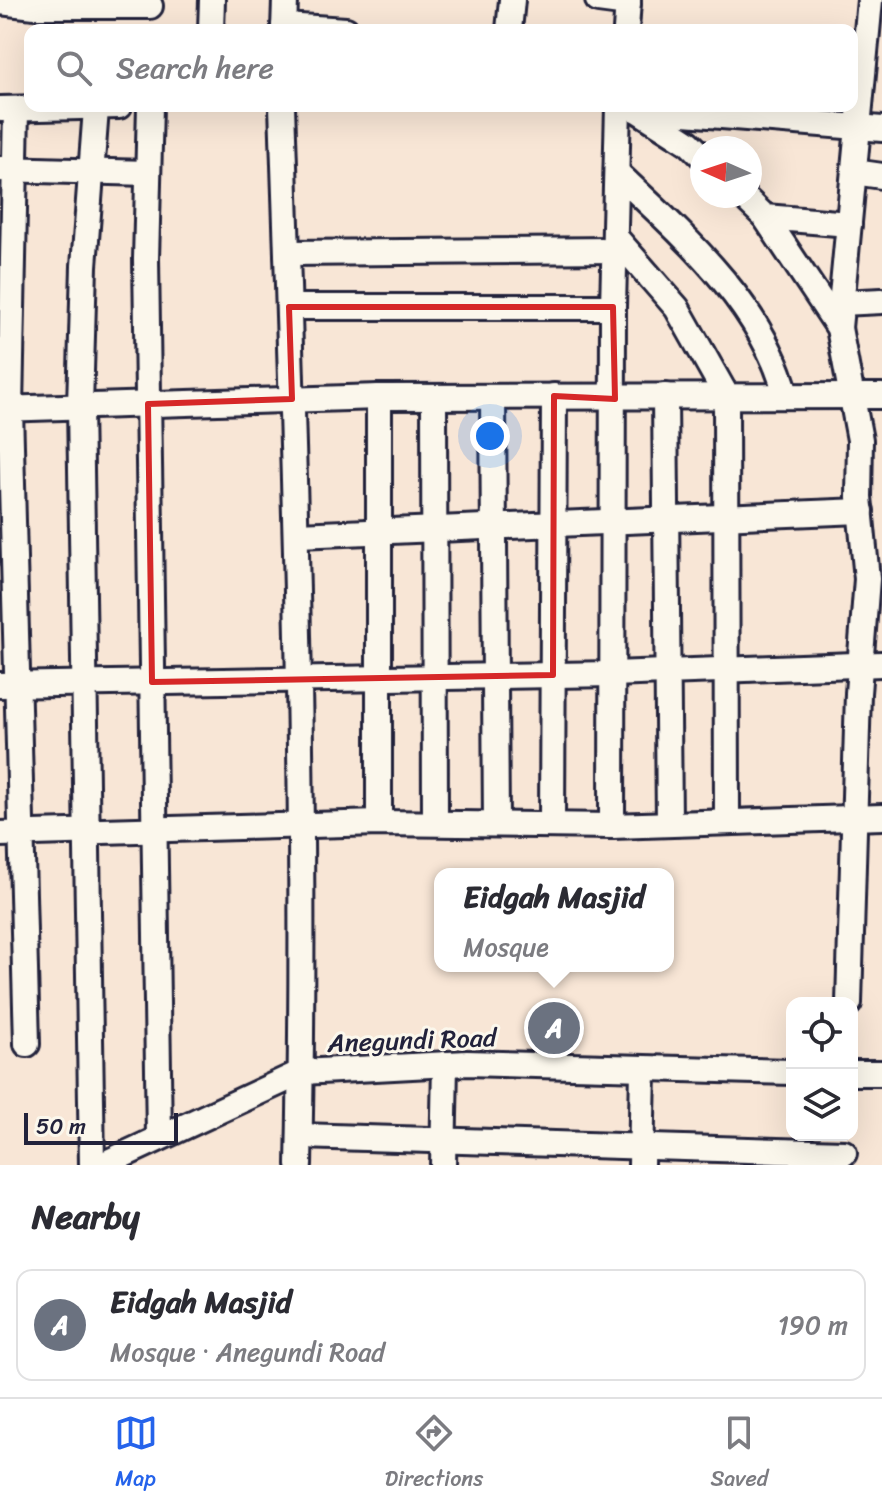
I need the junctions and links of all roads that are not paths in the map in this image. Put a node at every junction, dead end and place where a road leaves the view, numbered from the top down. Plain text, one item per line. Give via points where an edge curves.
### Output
1 (212, 0) edge
2 (285, 0) edge
3 (512, 0) edge
4 (598, 0) edge
5 (870, 0) edge
6 (0, 2) edge
7 (628, 2) edge
8 (150, 12) edge
9 (211, 24) edge
10 (284, 24) edge
11 (510, 24) edge
12 (626, 24) edge
13 (866, 50) edge
14 (8, 109) edge
15 (106, 112) edge
16 (150, 112) edge
17 (282, 112) edge
18 (627, 112) edge
19 (636, 112) edge
20 (686, 112) edge
21 (870, 128) edge
22 (690, 144) edge
23 (7, 169) edge
24 (91, 171) junction
25 (854, 172) junction
26 (148, 173) junction
27 (617, 173) junction
28 (882, 176) edge
29 (756, 208) edge
30 (765, 217) junction
31 (849, 224) junction
32 (616, 244) junction
33 (287, 253) junction
34 (882, 301) edge
35 (841, 303) junction
36 (289, 307) junction
37 (613, 307) junction
38 (839, 328) junction
39 (726, 395) junction
40 (786, 395) junction
41 (853, 395) junction
42 (554, 396) junction
43 (665, 396) junction
44 (882, 396) edge
45 (379, 397) junction
46 (434, 397) junction
47 (493, 397) junction
48 (292, 399) junction
49 (615, 399) junction
50 (148, 404) junction
51 (80, 406) junction
52 (5, 409) edge
53 (871, 441) edge
54 (867, 502) edge
55 (727, 516) junction
56 (666, 519) junction
57 (613, 521) junction
58 (553, 524) junction
59 (494, 526) junction
60 (435, 529) junction
61 (379, 531) junction
62 (298, 535) junction
63 (874, 552) edge
64 (871, 664) edge
65 (727, 669) junction
66 (667, 671) junction
67 (612, 674) junction
68 (553, 675) junction
69 (495, 676) junction
70 (435, 677) junction
71 (380, 678) junction
72 (298, 679) junction
73 (152, 682) junction
74 (84, 683) junction
75 (9, 685) edge
76 (856, 815) junction
77 (882, 817) edge
78 (727, 820) junction
79 (669, 822) junction
80 (379, 823) junction
81 (435, 823) junction
82 (496, 823) junction
83 (552, 823) junction
84 (304, 824) junction
85 (612, 826) junction
86 (154, 829) junction
87 (87, 831) junction
88 (11, 834) edge
89 (849, 997) edge
90 (27, 1044) dead end
91 (445, 1064) junction
92 (643, 1070) junction
93 (302, 1072) junction
94 (786, 1072) edge
95 (858, 1073) edge
96 (882, 1073) edge
97 (300, 1136) junction
98 (159, 1138) junction
99 (844, 1151) edge
100 (443, 1153) edge
101 (641, 1156) edge
102 (92, 1165) edge
103 (102, 1165) edge
104 (299, 1165) edge

1 - 9 street
2 - 10 street
3 - 11 street
4 - 7 street
5 - 13 street
6 - 8 street
7 - 12 street
13 - 21 street
14 - 23 street
15 - 24 street
16 - 26 street
17 - 33 street
18 - 27 street
19 - 22 street
20 - 21 street
21 - 25 street
23 - 24 street
23 - 52 street
24 - 26 street
24 - 51 street
25 - 28 street
25 - 31 street
26 - 50 street
27 - 32 street
27 - 40 street via 686,238 740,303 778,364
29 - 30 street
30 - 31 street
30 - 38 street
31 - 35 street
32 - 33 street
32 - 37 street
32 - 39 street via 677,308
33 - 36 street
34 - 35 street
35 - 38 street
36 - 37 street
36 - 48 street
37 - 49 street
38 - 41 street
39 - 40 street
39 - 43 street
39 - 55 street
40 - 41 street
41 - 44 street
41 - 53 street
42 - 47 street
42 - 49 street
42 - 58 street
43 - 49 street
43 - 56 street
45 - 46 street
45 - 48 street
45 - 61 street
46 - 47 street
46 - 60 street
47 - 59 street
48 - 50 street
48 - 62 street
49 - 57 street
50 - 51 street
50 - 73 street
51 - 52 street
51 - 74 street
52 - 75 street
53 - 54 street
54 - 55 street
54 - 63 street
55 - 56 street
55 - 65 street
56 - 57 street
56 - 66 street
57 - 58 street
57 - 67 street
58 - 59 street
58 - 68 street
59 - 60 street
59 - 69 street
60 - 61 street
60 - 70 street
61 - 62 street
61 - 71 street
62 - 72 street
63 - 64 street
64 - 65 street
64 - 76 street
65 - 66 street
65 - 78 street
66 - 67 street
66 - 79 street
67 - 68 street
67 - 85 street
68 - 69 street
68 - 83 street
69 - 70 street
69 - 82 street
70 - 71 street
70 - 81 street
71 - 72 street
71 - 80 street
72 - 73 street
72 - 84 street
73 - 74 street
73 - 86 street
74 - 75 street
74 - 87 street
75 - 88 street
76 - 77 street
76 - 78 street
76 - 89 street
78 - 79 street
79 - 85 street
80 - 81 street
80 - 84 street
81 - 82 street
82 - 83 street
83 - 85 street
84 - 86 street
84 - 93 street
86 - 87 street
86 - 98 street
87 - 88 street
87 - 102 street
88 - 90 street
91 - 92 street, Anegundi Road
91 - 93 street, Anegundi Road
91 - 100 street
92 - 94 street, Anegundi Road
92 - 101 street
93 - 97 street
93 - 98 street, Anegundi Road
95 - 96 street
97 - 100 street
97 - 104 street
98 - 103 street, Anegundi Road
99 - 101 street
100 - 101 street

